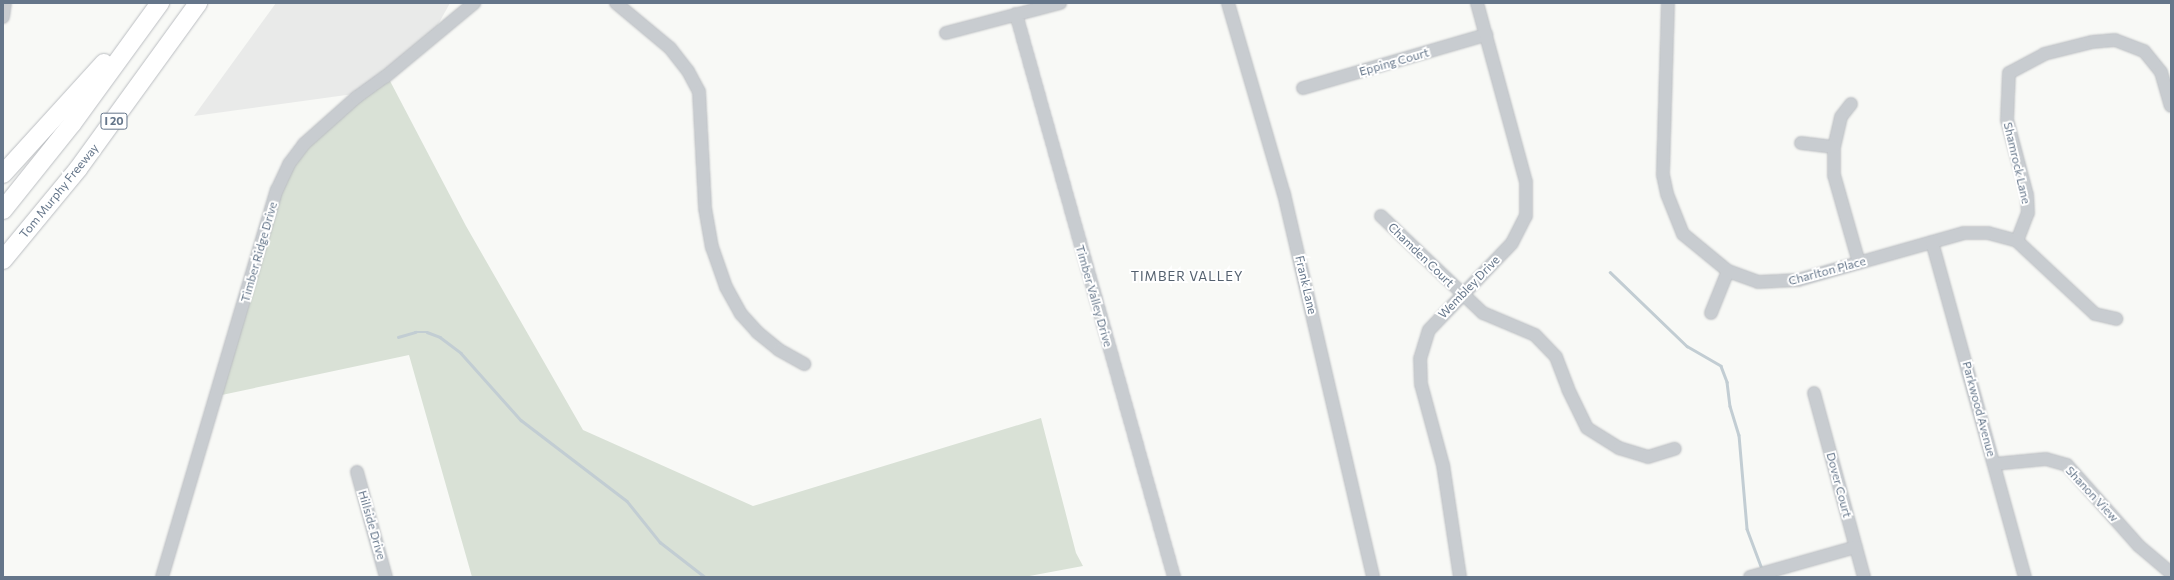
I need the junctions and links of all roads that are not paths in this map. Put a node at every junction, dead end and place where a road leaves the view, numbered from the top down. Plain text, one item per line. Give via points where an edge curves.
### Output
1 (5, 3) edge
2 (159, 3) edge
3 (198, 3) edge
4 (474, 3) edge
5 (616, 3) edge
6 (1060, 3) edge
7 (1228, 3) edge
8 (1477, 3) edge
9 (1668, 3) edge
10 (1016, 14) junction
11 (3, 18) edge
12 (946, 32) dead end
13 (1486, 35) junction
14 (1303, 88) dead end
15 (1851, 104) dead end
16 (2171, 106) edge
17 (1801, 143) dead end
18 (1834, 147) junction
19 (3, 174) edge
20 (3, 210) edge
21 (1381, 216) dead end
22 (25, 235) junction
23 (2017, 241) junction
24 (1932, 242) junction
25 (3, 260) edge
26 (1859, 263) junction
27 (1728, 272) junction
28 (3, 273) edge
29 (1462, 295) junction
30 (1711, 313) dead end
31 (2116, 319) dead end
32 (804, 364) dead end
33 (1814, 393) dead end
34 (1674, 449) dead end
35 (1994, 464) junction
36 (357, 472) dead end
37 (1856, 547) junction
38 (1373, 573) edge
39 (2171, 573) edge
40 (162, 577) edge
41 (386, 577) edge
42 (1174, 577) edge
43 (1460, 577) edge
44 (1750, 577) edge
45 (1864, 577) edge
46 (2025, 577) edge

1 - 11 street
2 - 19 highway
2 - 20 highway, I 20 via 72,124
3 - 22 highway, Tom Murphy Freeway / I 20 via 133,95
4 - 40 street, Timber Ridge Drive via 357,97 304,144 289,164 277,190
5 - 32 street via 670,48 688,71 699,92 705,208 712,247 726,287 741,314 757,332 779,350
6 - 10 street
7 - 38 street, Frank Lane via 1284,194
8 - 13 street, Wembley Drive
9 - 27 street, Charlton Place via 1663,175 1667,194 1683,234
10 - 12 street
10 - 42 street, Timber Valley Drive
13 - 14 street, Epping Court
13 - 29 street, Wembley Drive via 1526,182 1526,216 1512,242
15 - 18 street via 1841,117
16 - 23 street, Shamrock Lane via 2161,72 2144,51 2115,40 2092,42 2044,54 2009,74 2007,120 2027,195 2028,213
17 - 18 street
18 - 26 street via 1834,175
21 - 29 street, Chamden Court
22 - 25 highway, Tom Murphy Freeway / I 20
22 - 28 highway
23 - 24 street, Charlton Place via 1988,233 1964,233
23 - 31 street, Charlton Place via 2095,314
24 - 26 street, Charlton Place
24 - 35 street, Parkwood Avenue
26 - 27 street, Charlton Place via 1782,283 1758,282
27 - 30 street
29 - 34 street, Chamden Court via 1482,314 1535,335 1556,357 1568,389 1588,428 1619,448 1648,457
29 - 43 street, Wembley Drive via 1429,330 1420,360 1421,384 1443,465
33 - 37 street, Dover Court
35 - 39 street, Shanon View via 2046,459 2067,465 2139,546
35 - 46 street, Parkwood Avenue
36 - 41 street, Hillside Drive
37 - 44 street
37 - 45 street, Dover Court

